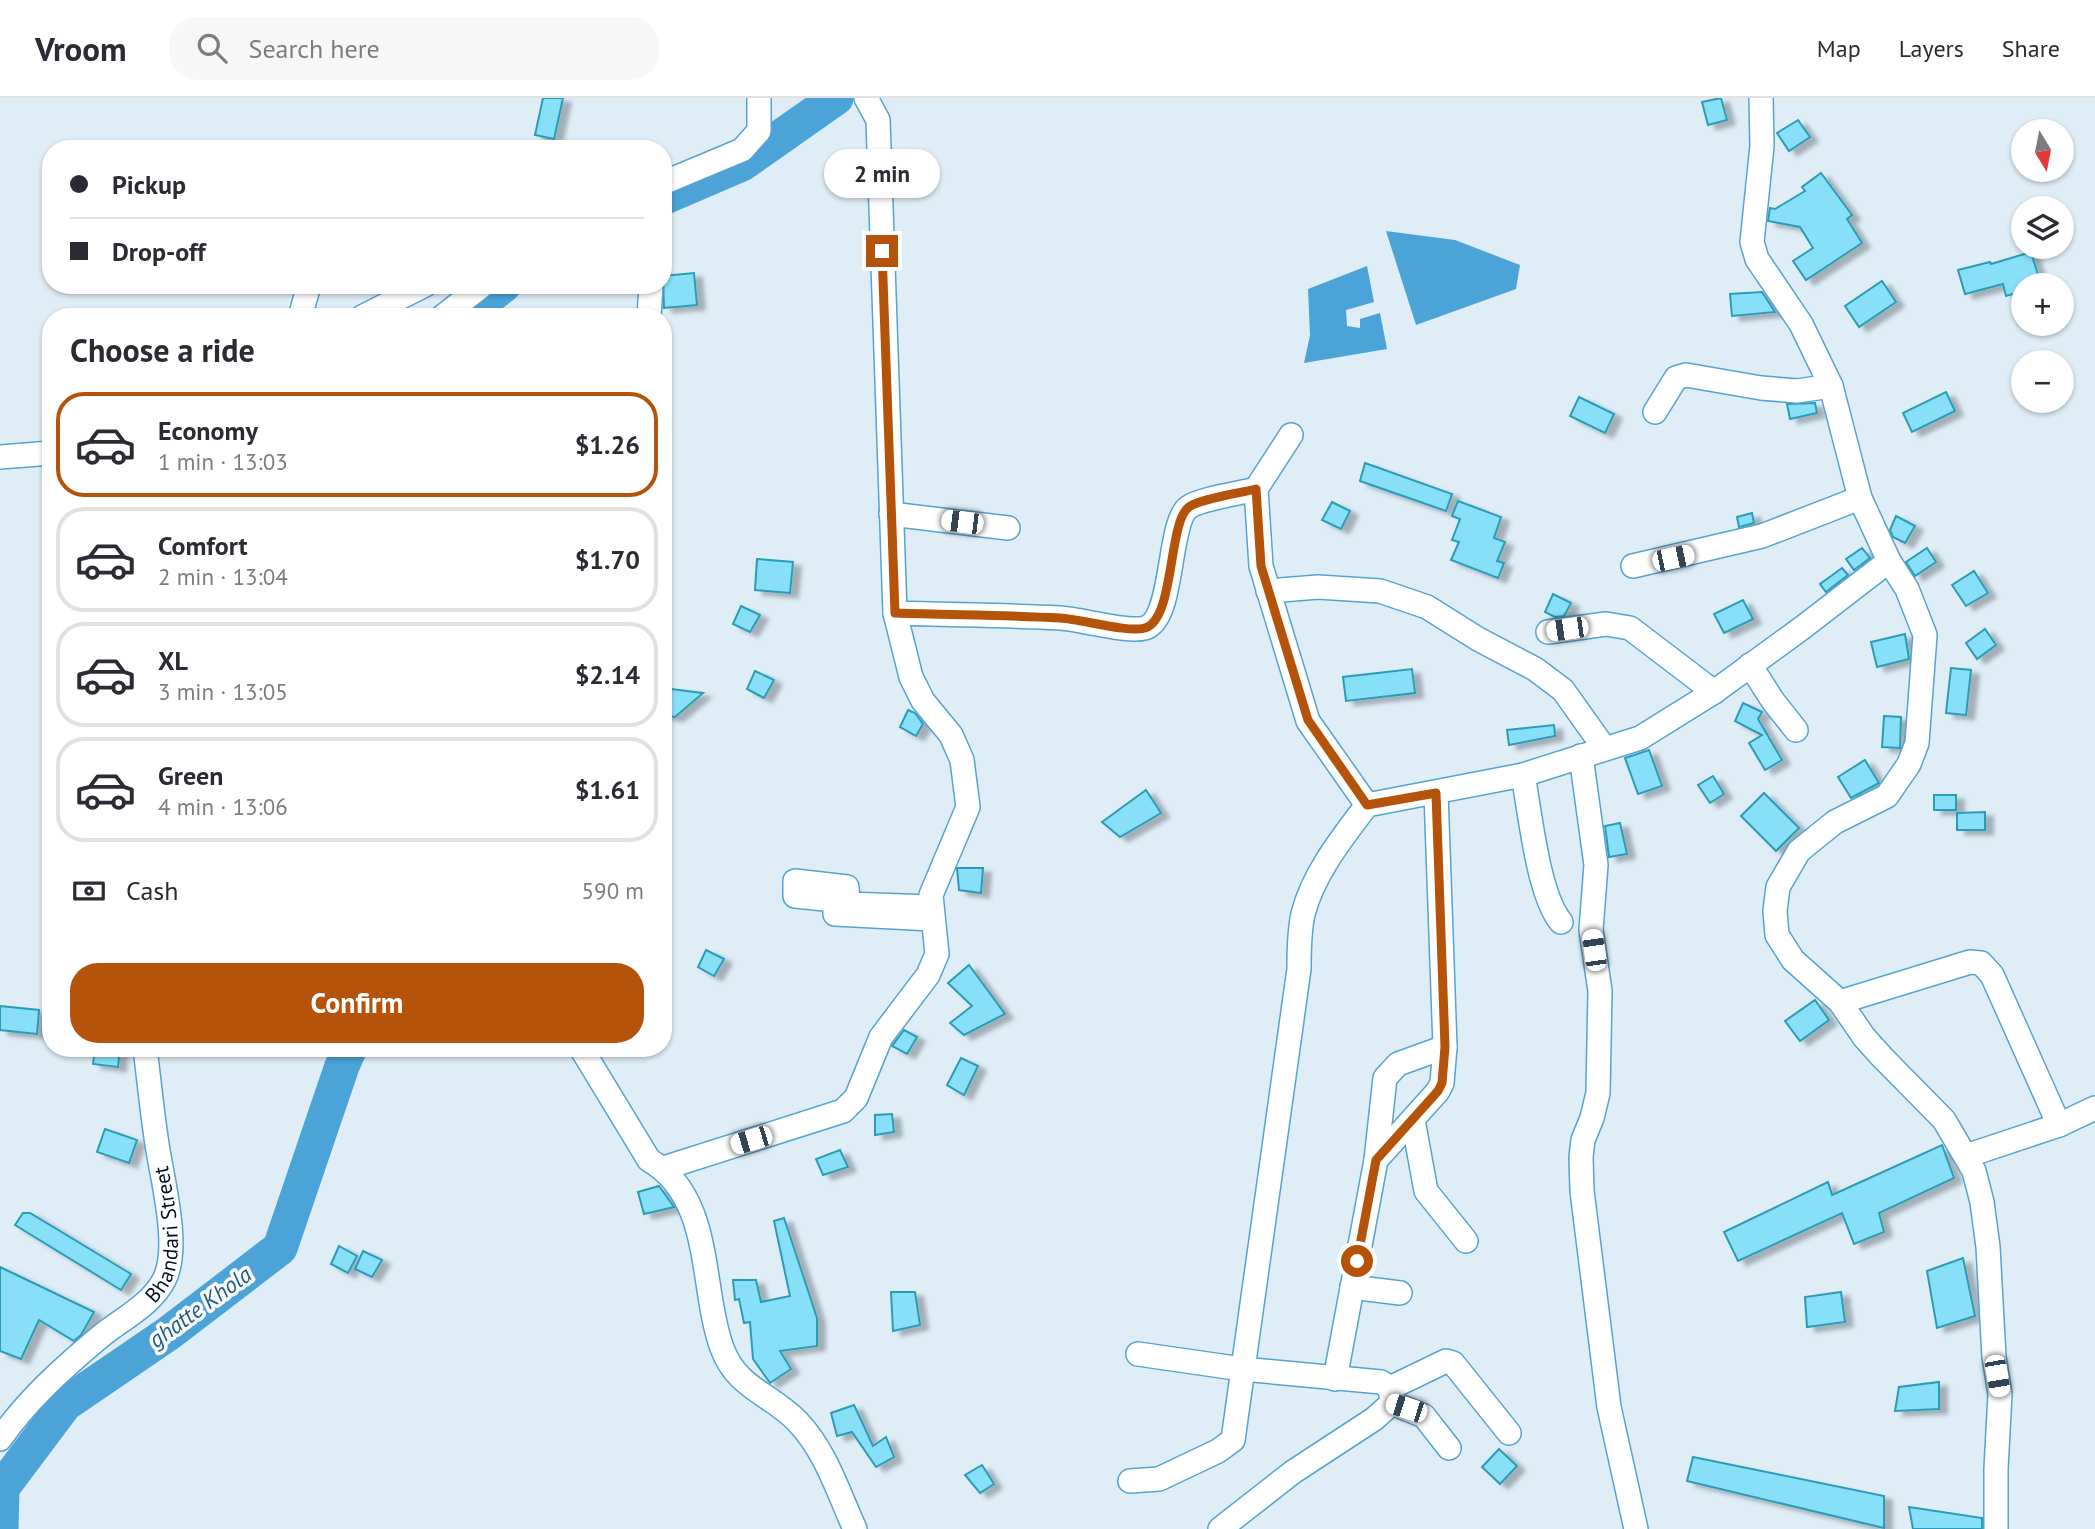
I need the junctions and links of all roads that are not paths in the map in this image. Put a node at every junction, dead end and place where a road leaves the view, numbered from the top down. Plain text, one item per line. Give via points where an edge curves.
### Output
1 (760, 98) edge
2 (866, 98) edge
3 (1761, 98) edge
4 (672, 182) edge
5 (407, 294) edge
6 (471, 294) edge
7 (380, 308) edge
8 (453, 308) edge
9 (1831, 386) junction
10 (1655, 412) dead end
11 (1291, 435) dead end
12 (42, 454) edge
13 (0, 457) edge
14 (1256, 489) junction
15 (1860, 498) junction
16 (891, 514) junction
17 (1008, 528) dead end
18 (1889, 561) junction
19 (1633, 566) dead end
20 (1268, 591) junction
21 (895, 613) junction
22 (1548, 632) dead end
23 (1750, 665) junction
24 (1714, 692) junction
25 (1796, 730) dead end
26 (1605, 749) junction
27 (1581, 756) junction
28 (1523, 775) junction
29 (1436, 793) junction
30 (1367, 805) junction
31 (931, 913) junction
32 (1561, 922) dead end
33 (1840, 1002) junction
34 (1445, 1047) junction
35 (146, 1057) edge
36 (586, 1057) edge
37 (2095, 1108) edge
38 (1413, 1120) junction
39 (2059, 1125) junction
40 (1966, 1156) junction
41 (1376, 1160) junction
42 (664, 1168) junction
43 (1466, 1241) dead end
44 (1352, 1287) junction
45 (1400, 1293) dead end
46 (1138, 1353) dead end
47 (1242, 1369) junction
48 (1335, 1379) junction
49 (1391, 1396) junction
50 (1508, 1433) dead end
51 (0, 1438) edge
52 (1450, 1448) dead end
53 (1130, 1481) dead end
54 (855, 1529) edge
55 (1220, 1529) edge
56 (1636, 1529) edge
57 (1996, 1529) edge

1 - 4 street via 760,131 742,150
2 - 16 street via 878,120
3 - 9 street via 1762,146 1752,242 1757,259 1801,324
5 - 7 street
6 - 8 street
9 - 10 street via 1797,391 1686,375 1676,377
9 - 15 street
11 - 14 street
12 - 13 street
14 - 20 street via 1261,566
14 - 21 street via 1190,506 1180,516 1163,601 1157,619 1146,628 1063,618
15 - 18 street
15 - 19 street via 1762,536
16 - 17 street
16 - 21 street
18 - 23 street
18 - 33 street via 1907,589 1925,635 1917,743 1887,796 1835,822 1798,852 1778,887 1775,911 1777,935 1793,960
20 - 26 street via 1318,587 1380,591 1427,607 1535,668 1563,690
20 - 30 street via 1308,720
21 - 31 street via 911,677 923,701 951,735 967,787 968,807 931,895
22 - 24 street via 1606,624 1630,628
23 - 24 street
23 - 25 street
24 - 26 street via 1640,738
26 - 27 street
27 - 28 street
27 - 56 street via 1596,865 1591,930 1600,991 1598,1093 1583,1140 1582,1191 1609,1407
28 - 29 street
28 - 32 street via 1545,893
29 - 30 street
29 - 34 street
30 - 47 street via 1314,885 1303,915
31 - 31 street via 848,904 847,887 795,881 795,896 835,900 835,914
31 - 42 street via 937,954 928,975 881,1037 856,1098 843,1111
33 - 39 street via 1970,962 1981,963 1992,975
33 - 40 street via 1864,1037 1944,1120
34 - 38 street via 1442,1083
34 - 41 street via 1398,1064 1385,1078
35 - 51 street, Bhandari Street via 168,1209 172,1258 165,1280 152,1298 70,1362
36 - 42 street via 649,1160
37 - 39 street
38 - 41 street
38 - 43 street via 1426,1191
39 - 40 street
40 - 57 street via 1983,1202 2000,1394
41 - 44 street
42 - 54 street via 679,1188 698,1230 712,1312 722,1349 736,1376 796,1420 818,1447
44 - 45 street
44 - 48 street
46 - 47 street
47 - 48 street
47 - 53 street via 1233,1440 1159,1479
48 - 49 street via 1381,1382
49 - 50 street via 1446,1361
49 - 52 street via 1424,1416
49 - 55 street via 1374,1419 1293,1472

